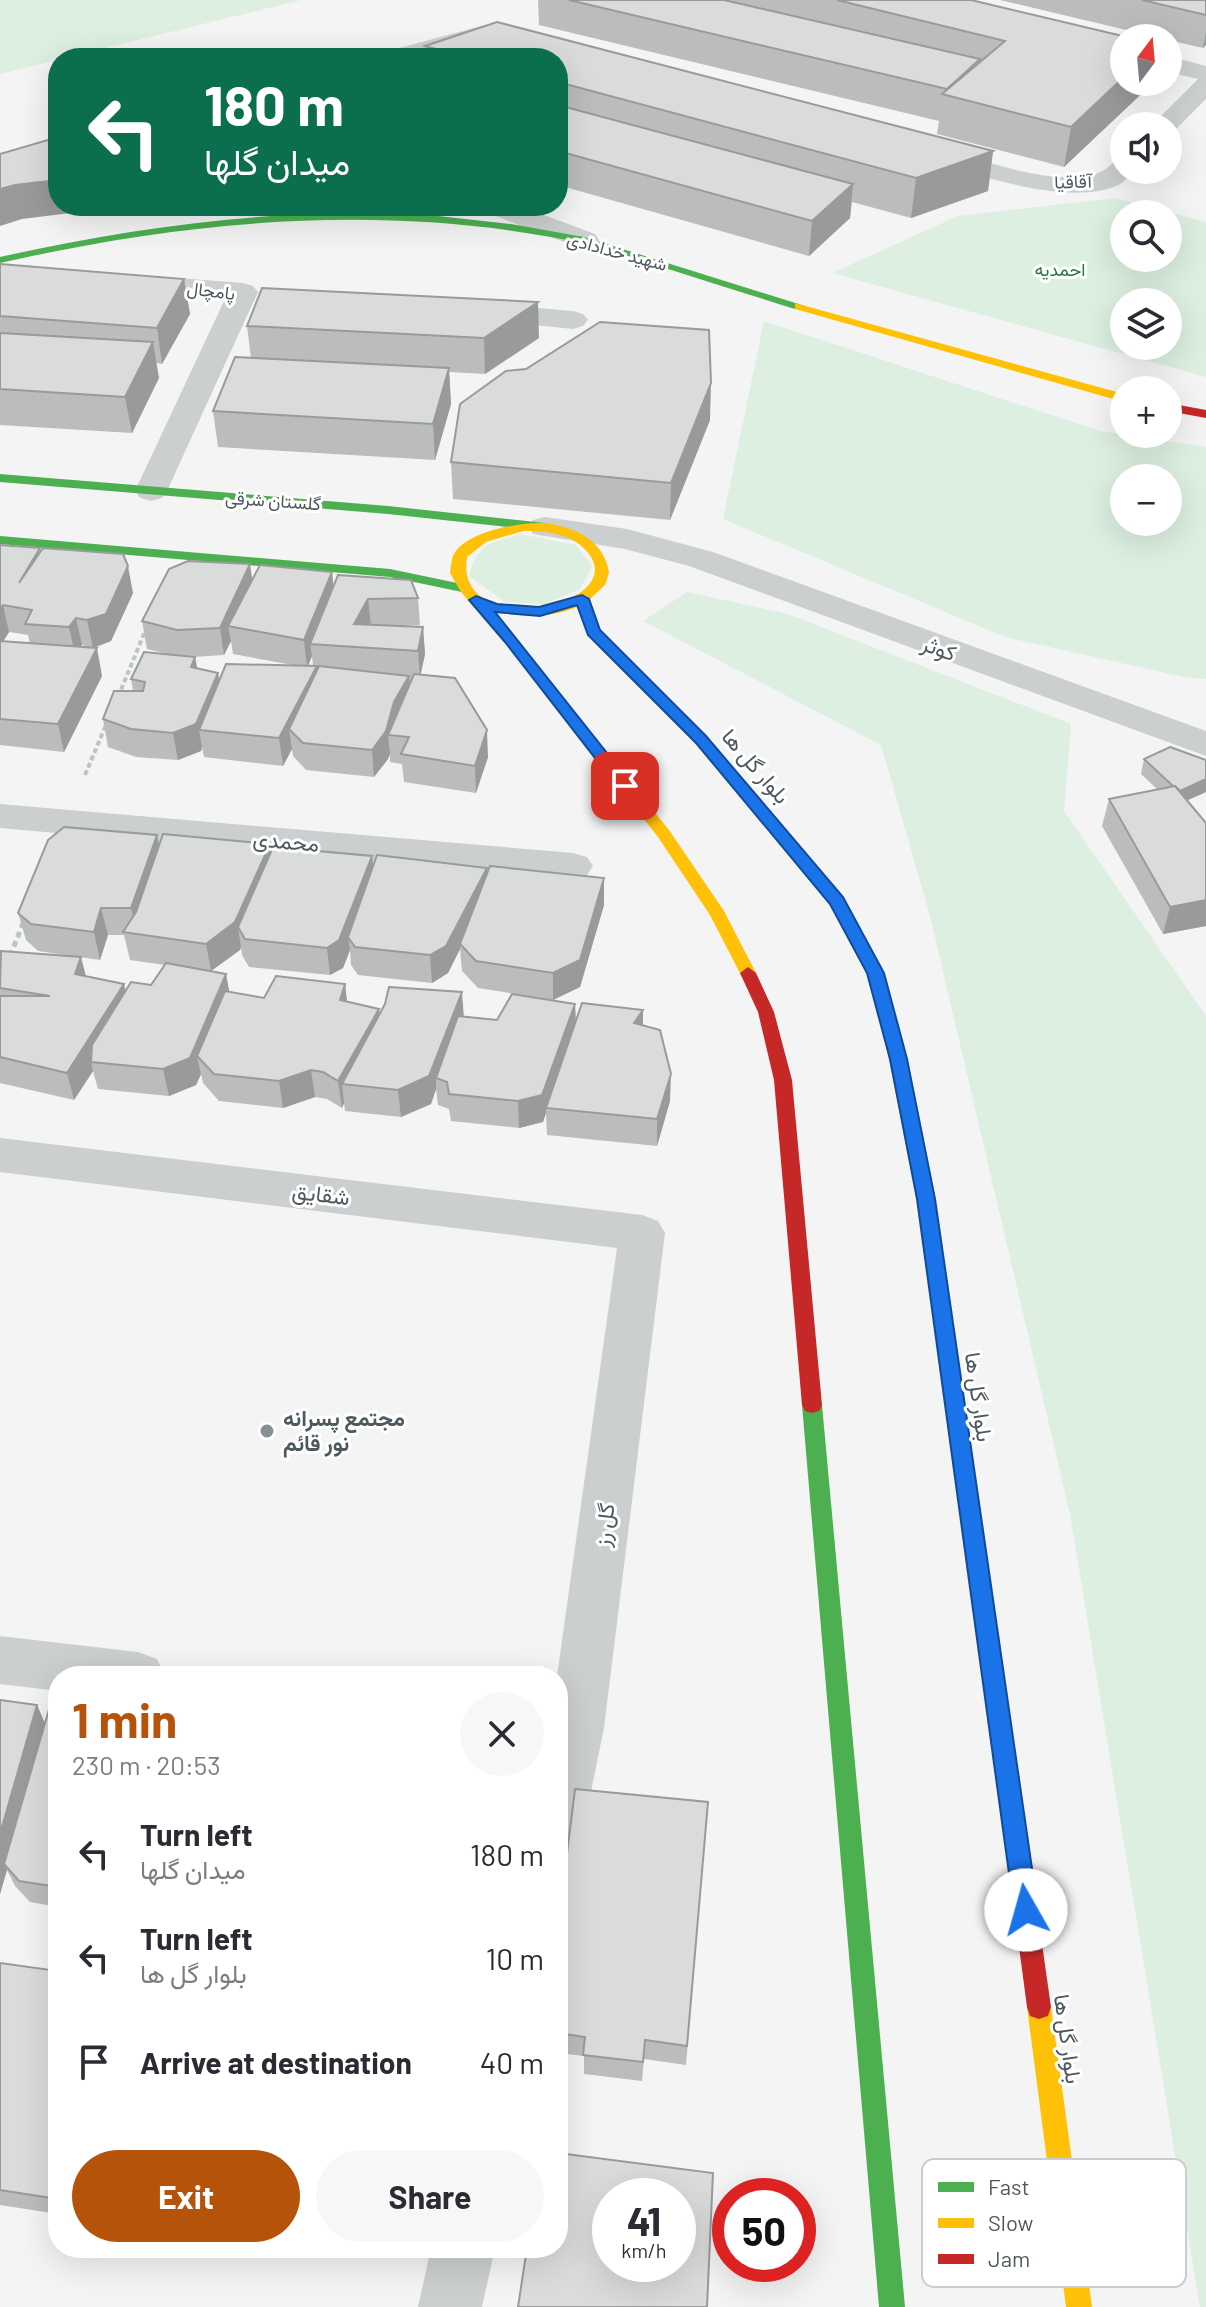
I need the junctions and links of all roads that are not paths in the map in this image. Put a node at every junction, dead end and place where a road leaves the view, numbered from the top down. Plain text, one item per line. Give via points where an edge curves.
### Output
1 (498, 32) edge
2 (432, 48) edge
3 (1182, 68) edge
4 (1206, 74) edge
5 (1206, 85) edge
6 (1178, 112) edge
7 (911, 148) edge
8 (1110, 179) edge
9 (287, 216) edge
10 (383, 216) edge
11 (521, 216) edge
12 (585, 240) junction
13 (7, 267) edge
14 (59, 278) edge
15 (105, 281) edge
16 (243, 292) junction
17 (275, 295) edge
18 (447, 309) edge
19 (573, 320) dead end
20 (1110, 394) edge
21 (1182, 410) edge
22 (1206, 414) edge
23 (0, 478) edge
24 (151, 491) junction
25 (545, 527) junction
26 (0, 540) edge
27 (701, 559) junction
28 (592, 587) junction
29 (469, 594) junction
30 (1197, 737) edge
31 (0, 816) edge
32 (573, 866) dead end
33 (0, 1155) edge
34 (642, 1233) joint
35 (0, 1660) edge
36 (52, 1666) edge
37 (568, 1727) edge
38 (1059, 2159) edge
39 (461, 2258) edge
40 (1076, 2287) edge
41 (450, 2307) edge
42 (892, 2307) edge
43 (1079, 2307) edge

1 - 2 street
3 - 4 street
5 - 6 street
7 - 8 street, آقاقیا via 1060,185
9 - 13 main road, شهید خدادادی via 168,226 67,243
10 - 12 main road, شهید خدادادی
11 - 12 street
12 - 20 main road, شهید خدادادی
13 - 14 street
15 - 16 street, پامچال
16 - 17 street
16 - 24 street, پامچال
18 - 19 street
21 - 22 main road
23 - 24 main road, گلستان شرقی
24 - 25 main road, گلستان شرقی
25 - 27 street, کوثر via 627,539
25 - 28 main road via 574,535 596,550 603,562
25 - 29 main road via 499,530 472,543 457,561 455,575
26 - 29 main road via 390,573
27 - 28 street via 666,561
27 - 30 street, کوثر
28 - 29 main road via 540,612 494,608
28 - 38 main road, بلوار گل ها via 593,632 701,739 837,901 876,973 926,1199
29 - 42 main road via 511,639 678,851 737,948 766,1012 783,1080
31 - 32 street, محمدی
33 - 34 street, شقایق
34 - 37 street, گل رز
35 - 36 street
39 - 41 street
40 - 43 main road, بلوار گل ها

